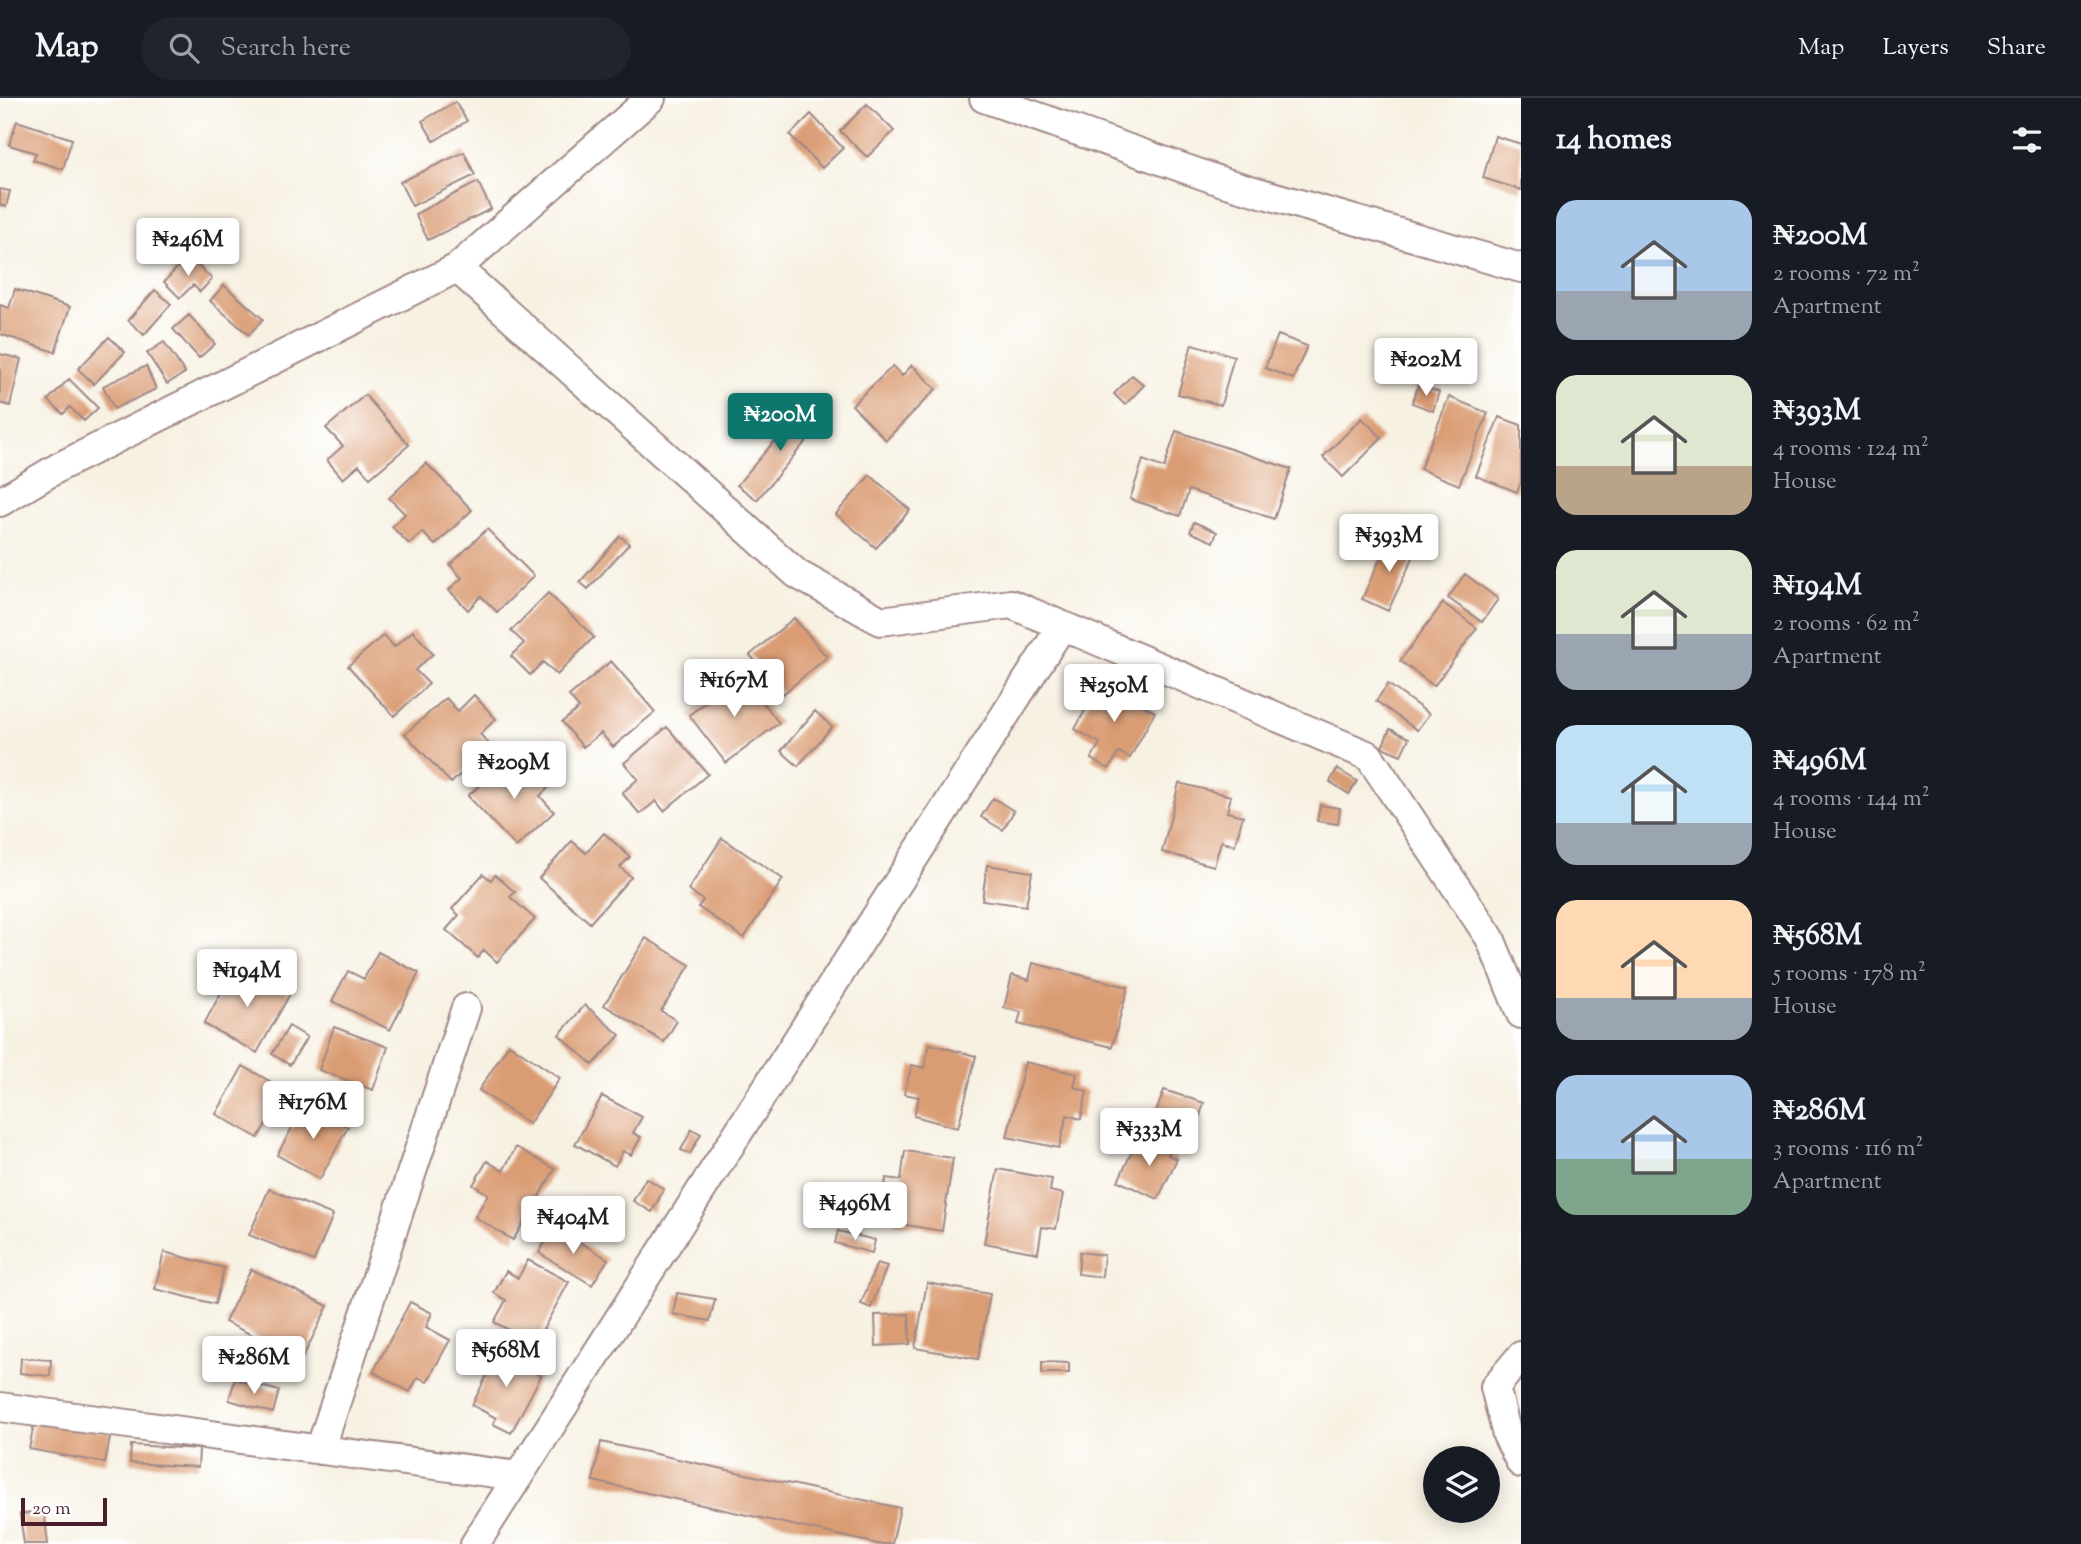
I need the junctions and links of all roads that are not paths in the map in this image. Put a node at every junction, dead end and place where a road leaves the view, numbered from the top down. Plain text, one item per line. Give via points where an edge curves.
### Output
1 (651, 98) edge
2 (984, 98) edge
3 (457, 268) junction
4 (1521, 268) edge
5 (0, 502) edge
6 (1062, 626) junction
7 (466, 1008) dead end
8 (1521, 1014) edge
9 (1521, 1356) edge
10 (0, 1407) edge
11 (320, 1450) junction
12 (1521, 1463) edge
13 (518, 1476) junction
14 (475, 1544) edge

1 - 3 street
2 - 4 street via 1223,182
3 - 5 street via 60,467
3 - 6 street via 797,574 881,621 1011,604
6 - 8 street via 1369,756 1490,938
6 - 13 street
7 - 11 street
9 - 12 street via 1495,1387 1507,1434
10 - 11 street
11 - 13 street
13 - 14 street

